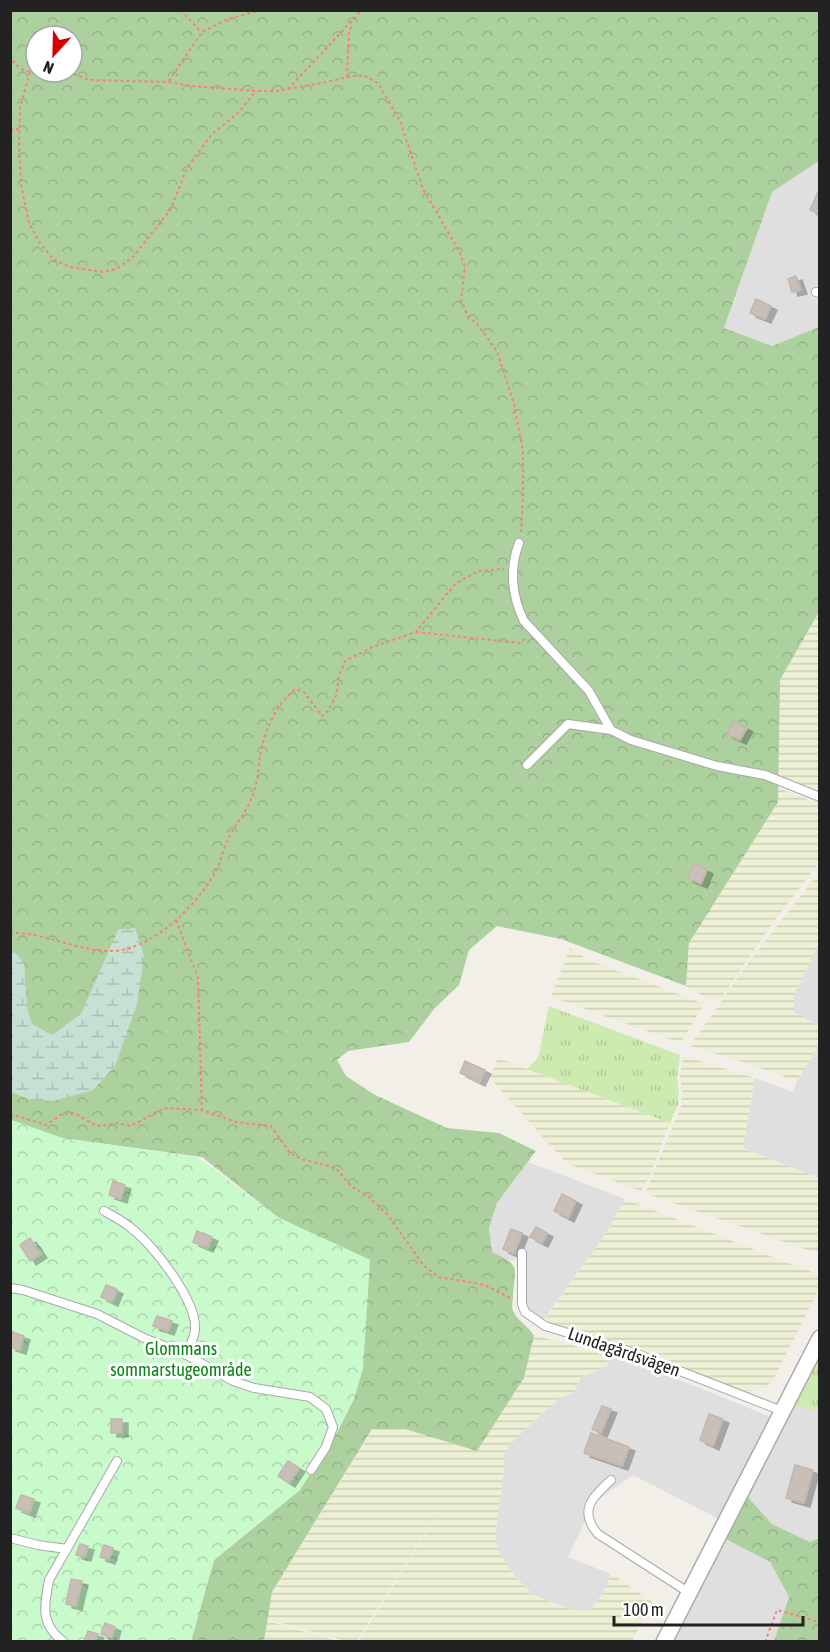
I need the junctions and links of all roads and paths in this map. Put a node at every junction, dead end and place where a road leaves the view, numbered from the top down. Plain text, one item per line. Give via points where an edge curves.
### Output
1 (181, 10) edge
2 (261, 10) edge
3 (361, 11) edge
4 (354, 21) junction
5 (201, 32) junction
6 (10, 55) edge
7 (24, 70) edge
8 (347, 77) junction
9 (84, 78) edge
10 (168, 82) junction
11 (27, 84) edge
12 (288, 88) junction
13 (256, 91) junction
14 (20, 129) junction
15 (10, 130) edge
16 (519, 543) joint
17 (513, 568) junction
18 (531, 630) junction
19 (416, 632) junction
20 (610, 730) junction
21 (527, 765) dead end
22 (819, 797) edge
23 (176, 920) junction
24 (10, 933) edge
25 (202, 1110) junction
26 (10, 1114) edge
27 (104, 1211) dead end
28 (522, 1252) dead end
29 (10, 1288) edge
30 (522, 1304) junction
31 (819, 1338) edge
32 (186, 1355) junction
33 (782, 1411) junction
34 (117, 1461) dead end
35 (311, 1470) dead end
36 (611, 1480) dead end
37 (10, 1538) edge
38 (67, 1549) junction
39 (688, 1592) junction
40 (819, 1622) edge
41 (64, 1641) edge
42 (664, 1641) edge
43 (765, 1641) edge

1 - 5 path
2 - 5 path
3 - 4 path
4 - 8 path
4 - 12 path
5 - 10 path
6 - 7 path
8 - 12 path
8 - 16 path via 365,76 378,83 400,121 423,189 465,267 461,300 468,317 497,351 514,404 523,452
9 - 10 path
10 - 13 path
11 - 14 path via 20,108
12 - 13 path
13 - 14 path via 238,113 212,134 187,168 171,208 133,257 116,269 103,272 54,260 40,243 29,223 21,184
14 - 15 path
16 - 17 lane
17 - 18 lane via 518,608
17 - 19 path via 478,572 455,584
18 - 19 path via 521,643
18 - 20 lane via 590,692
19 - 23 path via 375,646 345,662 336,696 322,716 304,692 296,689 288,695 270,723 260,752 254,792 217,868
20 - 21 lane via 568,724
20 - 22 lane via 717,766 765,775
23 - 24 path via 136,946 114,951
23 - 25 path via 198,978
25 - 26 path via 165,1108 131,1126 98,1126 74,1113 62,1114 46,1125
25 - 30 path via 237,1122 271,1126 290,1154 336,1168 351,1186 369,1197 388,1215 424,1266 439,1277 485,1285
27 - 32 lane via 132,1228 159,1257 183,1292 196,1329
28 - 30 lane
29 - 32 lane via 97,1314
30 - 33 lane, Lundagårdsvägen via 525,1312 545,1326 634,1353
31 - 33 street
32 - 35 lane via 233,1381 310,1397 326,1409 333,1427
33 - 39 street
34 - 38 lane
36 - 39 lane via 592,1498 590,1525
37 - 38 lane
38 - 41 lane via 49,1580 45,1602 47,1625
39 - 42 street
40 - 43 path via 777,1610

